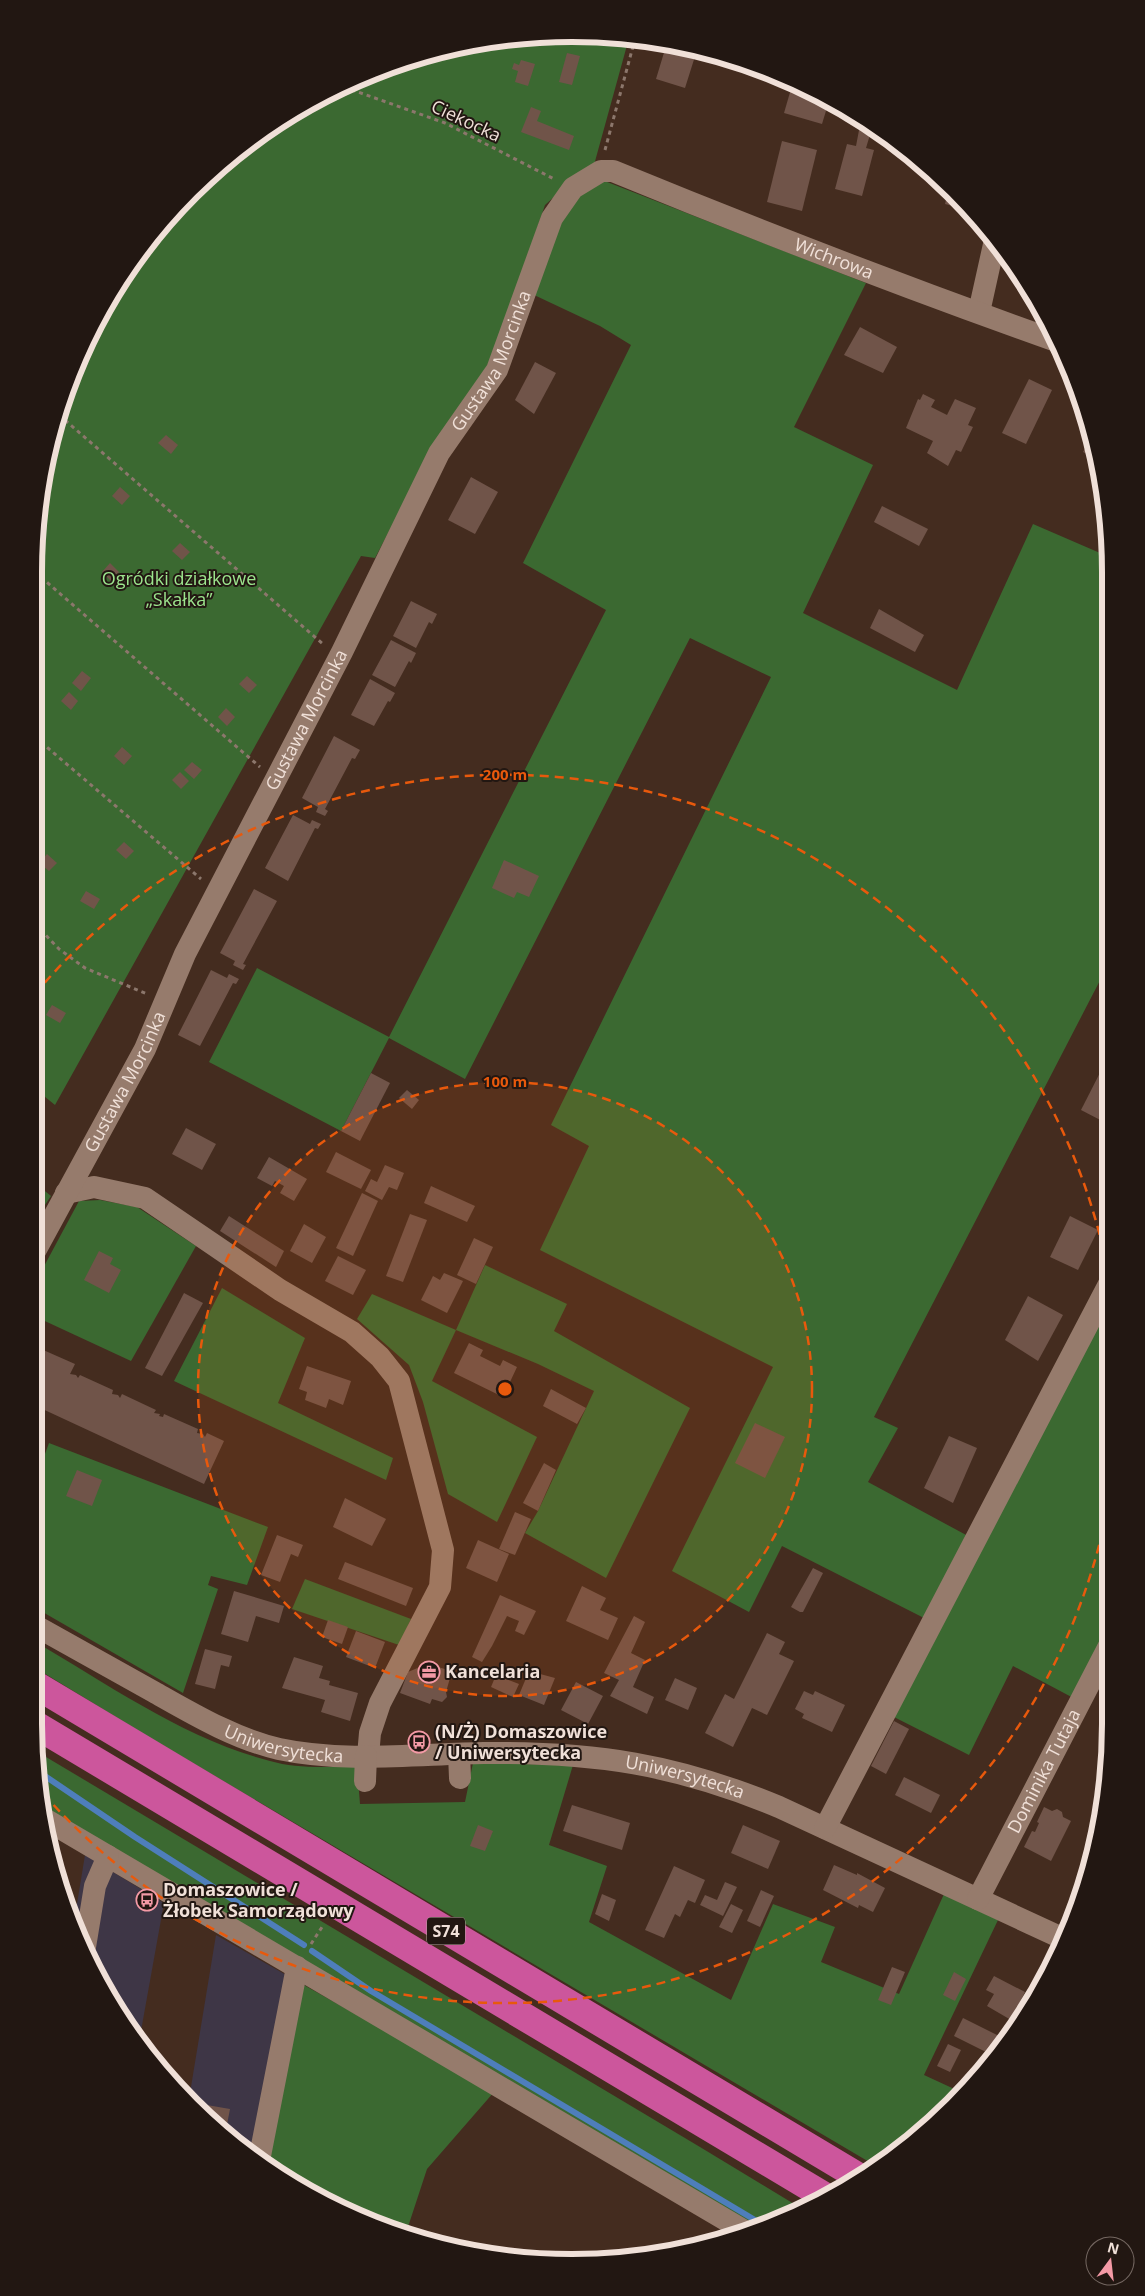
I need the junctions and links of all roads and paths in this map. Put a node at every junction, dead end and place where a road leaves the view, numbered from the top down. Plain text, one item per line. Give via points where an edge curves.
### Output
1 (633, 46) edge
2 (353, 90) edge
3 (607, 171) junction
4 (573, 188) junction
5 (993, 250) edge
6 (979, 312) junction
7 (1048, 338) edge
8 (65, 421) edge
9 (43, 579) edge
10 (338, 659) junction
11 (43, 744) edge
12 (276, 780) junction
13 (217, 892) junction
14 (43, 933) edge
15 (165, 1002) junction
16 (66, 1193) junction
17 (43, 1236) edge
18 (1102, 1297) edge
19 (43, 1630) edge
20 (1102, 1659) edge
21 (43, 1689) edge
22 (43, 1729) edge
23 (459, 1754) junction
24 (367, 1756) junction
25 (460, 1778) dead end
26 (365, 1782) dead end
27 (52, 1823) edge
28 (825, 1828) junction
29 (108, 1856) junction
30 (978, 1899) junction
31 (324, 1924) dead end
32 (87, 1935) edge
33 (1058, 1936) edge
34 (311, 1944) dead end
35 (297, 1967) junction
36 (261, 2152) edge
37 (852, 2173) edge
38 (819, 2193) edge
39 (737, 2227) edge

1 - 3 path via 602,160
2 - 4 path, Ciekocka via 445,123
3 - 4 street
3 - 6 street, Wichrowa via 845,265
4 - 10 street, Gustawa Morcinka via 552,218 497,370 439,453
5 - 6 street
6 - 7 street, Wichrowa
8 - 10 path
9 - 12 path
10 - 12 street, Gustawa Morcinka
11 - 13 path
12 - 13 street, Gustawa Morcinka
13 - 15 street, Gustawa Morcinka
14 - 15 path via 86,968
15 - 16 street, Gustawa Morcinka via 145,1049
16 - 17 street, Gustawa Morcinka
16 - 24 street via 94,1187 145,1198 280,1290 352,1332 380,1357 399,1381 443,1550 440,1587 380,1704 370,1733
18 - 28 street
19 - 24 street, Uniwersytecka via 180,1706 254,1741 311,1754
20 - 30 street, Dominika Tutaja
21 - 37 highway, S74
22 - 38 highway, S74
23 - 24 street, Uniwersytecka
23 - 25 street
23 - 28 street, Uniwersytecka via 547,1754 636,1762 732,1787
24 - 26 street
27 - 29 street
28 - 30 street, Uniwersytecka
29 - 32 street via 95,1886
29 - 35 street
30 - 33 street, Uniwersytecka
31 - 34 path
35 - 36 street
35 - 39 street

